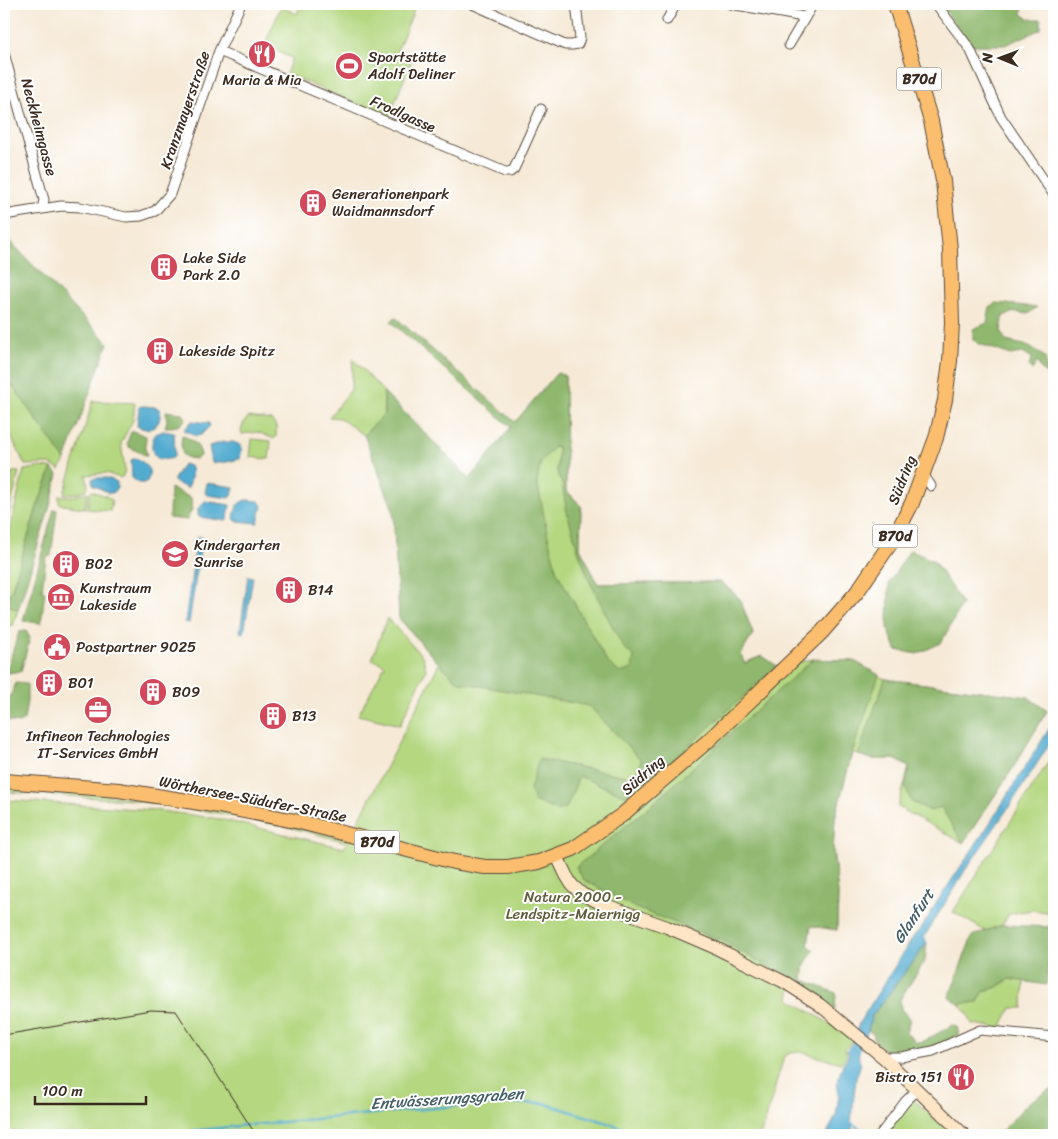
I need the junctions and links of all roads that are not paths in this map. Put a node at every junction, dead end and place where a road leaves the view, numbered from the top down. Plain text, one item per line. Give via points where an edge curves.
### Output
1 (241, 4) edge
2 (472, 4) edge
3 (576, 4) edge
4 (676, 4) edge
5 (730, 4) edge
6 (813, 4) edge
7 (895, 4) edge
8 (936, 4) edge
9 (804, 17) junction
10 (667, 20) dead end
11 (789, 45) dead end
12 (219, 51) junction
13 (4, 53) edge
14 (541, 109) dead end
15 (1054, 195) edge
16 (42, 209) junction
17 (4, 215) edge
18 (923, 474) junction
19 (931, 486) dead end
20 (4, 781) edge
21 (557, 856) junction
22 (1054, 1037) edge
23 (883, 1058) junction
24 (917, 1090) junction
25 (880, 1135) edge
26 (964, 1135) edge

1 - 12 street, Kranzmayerstraße
2 - 3 street via 572,46 578,44 580,38
4 - 10 street
5 - 9 street
6 - 9 street
7 - 18 main road, Südring / B70d via 932,121 943,181 950,249 950,361 936,438
8 - 15 street via 970,49 1001,118
9 - 11 street
12 - 14 street, Frodlgasse via 505,172 514,169
12 - 16 street, Kranzmayerstraße via 170,194 155,211 126,216 80,207
13 - 16 street, Neckheimgasse via 44,200
16 - 17 street
18 - 19 street
18 - 21 main road, Südring / B70d via 894,538 858,592 822,632 709,740 622,815 573,849
20 - 21 main road, Wörthersee-Südufer-Straße / B70d via 119,790 219,806 300,822 485,867 508,867
21 - 23 main road via 569,880 582,894 716,948 786,982
22 - 23 street via 980,1030 933,1051
23 - 24 main road
24 - 25 street
24 - 26 main road

